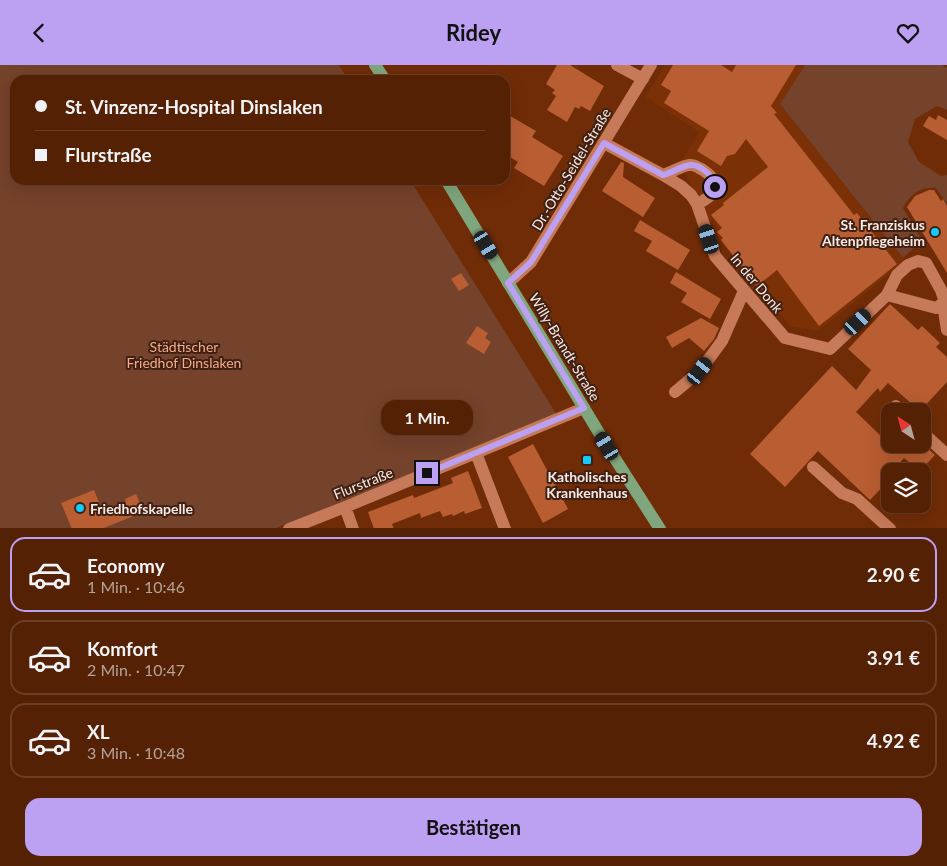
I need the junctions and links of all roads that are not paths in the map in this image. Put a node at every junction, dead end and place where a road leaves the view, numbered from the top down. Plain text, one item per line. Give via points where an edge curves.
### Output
1 (617, 65) edge
2 (651, 65) edge
3 (643, 79) junction
4 (604, 143) junction
5 (663, 175) junction
6 (449, 185) edge
7 (697, 204) junction
8 (508, 283) junction
9 (744, 291) junction
10 (887, 295) junction
11 (939, 306) junction
12 (947, 329) edge
13 (675, 392) dead end
14 (584, 408) junction
15 (931, 440) edge
16 (476, 453) junction
17 (947, 455) edge
18 (813, 467) dead end
19 (345, 507) junction
20 (292, 528) edge
21 (353, 528) edge
22 (505, 528) edge
23 (659, 528) edge
24 (889, 528) edge

1 - 3 street
2 - 3 street, Dr.-Otto-Seidel-Straße
3 - 4 street, Dr.-Otto-Seidel-Straße
4 - 5 street, In der Donk
4 - 8 street, Dr.-Otto-Seidel-Straße via 531,262
5 - 7 street, In der Donk via 681,186
5 - 7 street via 688,165 706,172 715,187 709,198
6 - 8 main road, Willy-Brandt-Straße
7 - 9 street, In der Donk via 715,256
8 - 14 main road, Willy-Brandt-Straße
9 - 10 street, In der Donk via 785,338 830,349
9 - 13 street via 722,341 700,371
10 - 11 street via 936,308
10 - 11 street, In der Donk via 897,275 918,261 926,263 942,290 945,301
11 - 12 street via 944,311
14 - 16 street, Flurstraße
14 - 23 main road, Willy-Brandt-Straße
15 - 17 street
16 - 19 street, Flurstraße
16 - 22 street
18 - 24 street via 842,493 857,499
19 - 20 street, Flurstraße
19 - 21 street

